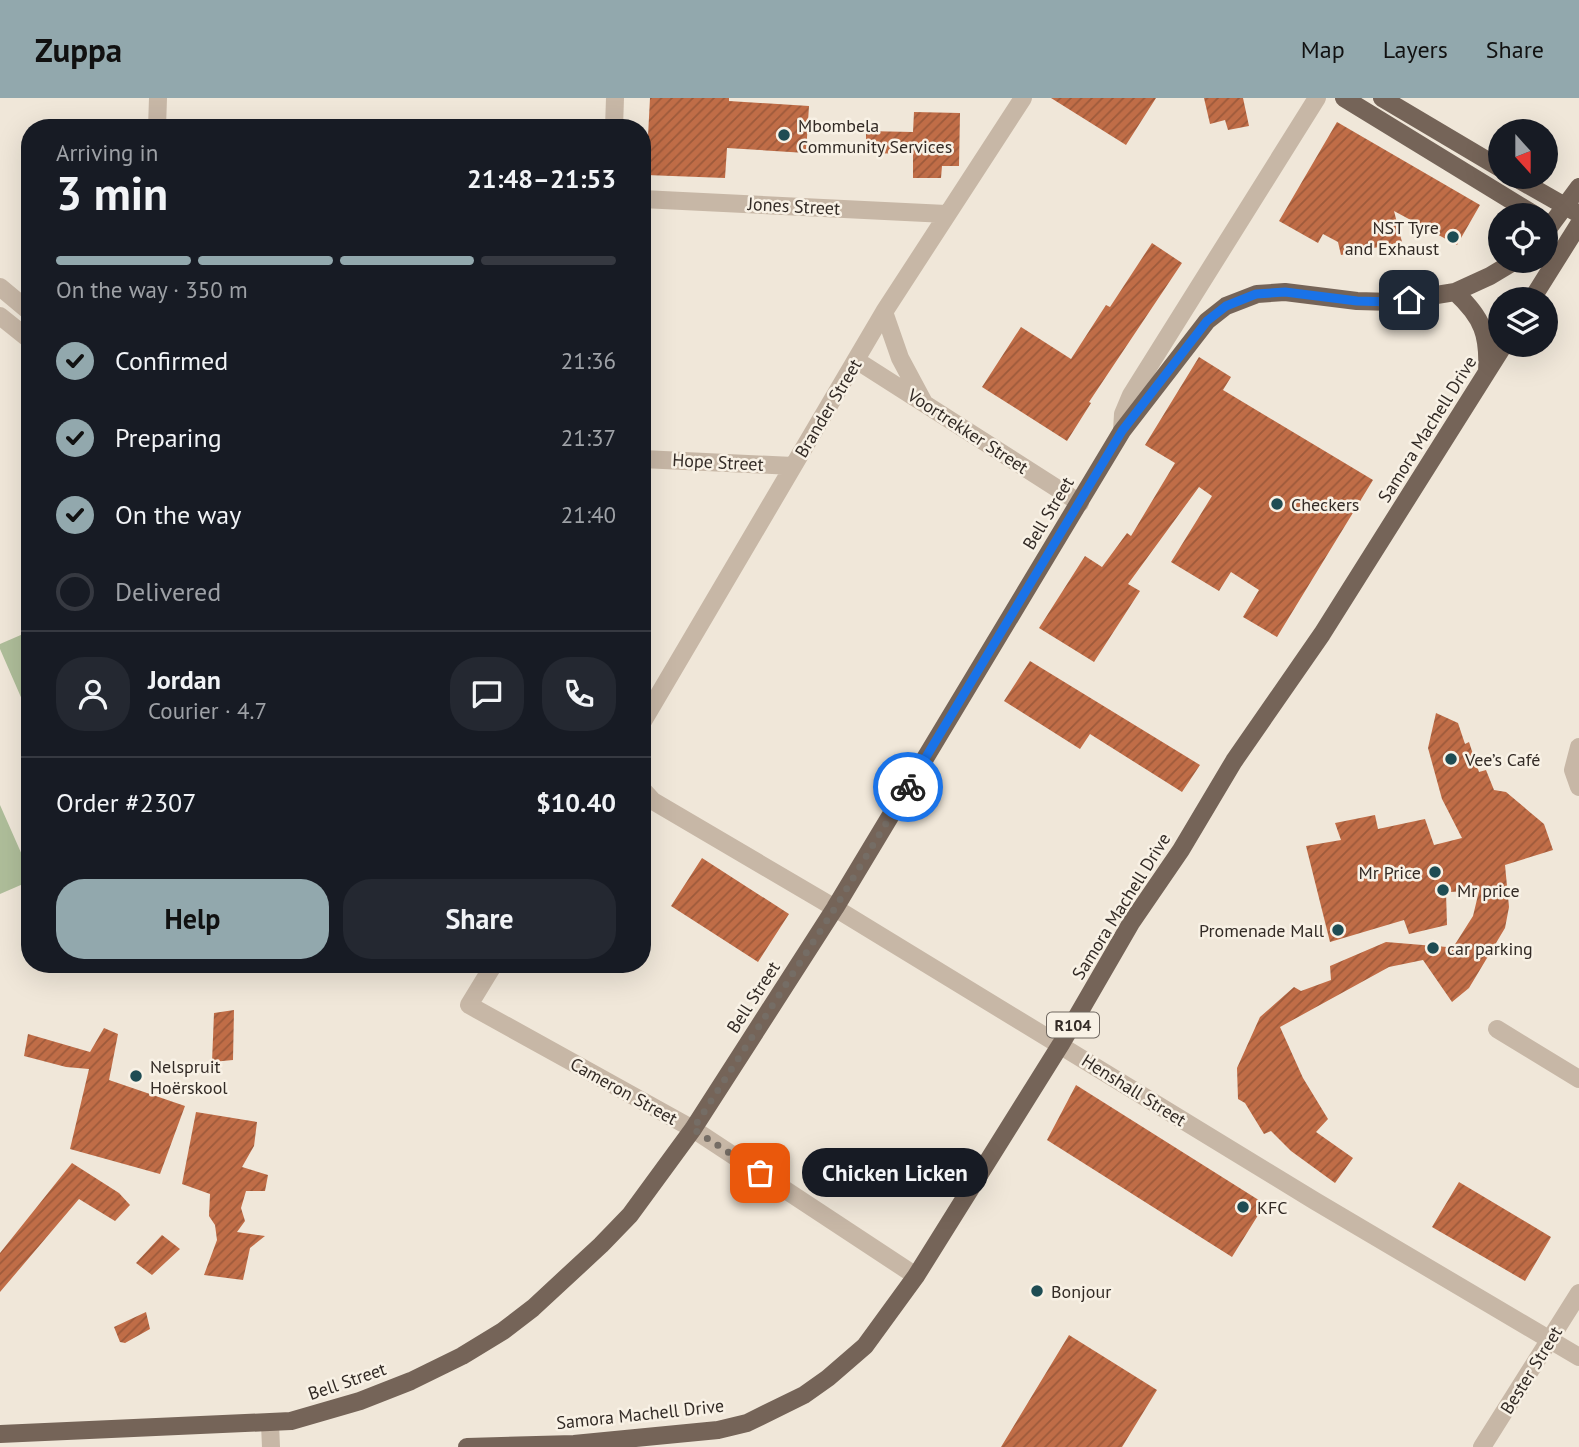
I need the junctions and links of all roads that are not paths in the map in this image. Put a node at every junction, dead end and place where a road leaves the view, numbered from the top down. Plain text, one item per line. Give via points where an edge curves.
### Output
1 (158, 98) edge
2 (615, 98) edge
3 (1023, 98) edge
4 (1317, 98) edge
5 (1344, 98) edge
6 (1382, 98) edge
7 (157, 119) edge
8 (614, 119) edge
9 (1424, 123) junction
10 (1413, 141) junction
11 (1488, 161) edge
12 (1579, 187) edge
13 (1535, 189) edge
14 (651, 199) edge
15 (1515, 203) edge
16 (1572, 210) edge
17 (946, 214) junction
18 (1558, 230) edge
19 (1576, 234) edge
20 (1495, 273) edge
21 (0, 287) edge
22 (1540, 287) edge
23 (1455, 292) junction
24 (21, 304) edge
25 (884, 312) junction
26 (0, 316) edge
27 (21, 333) edge
28 (1497, 357) edge
29 (856, 360) junction
30 (1487, 373) junction
31 (924, 403) junction
32 (1122, 431) junction
33 (651, 459) edge
34 (793, 466) junction
35 (1080, 503) junction
36 (651, 708) edge
37 (1579, 747) edge
38 (1579, 787) edge
39 (651, 799) edge
40 (835, 908) junction
41 (489, 973) edge
42 (1497, 1029) dead end
43 (1061, 1044) junction
44 (1579, 1079) edge
45 (693, 1129) junction
46 (916, 1276) junction
47 (1579, 1293) edge
48 (1551, 1340) junction
49 (1579, 1357) edge
50 (270, 1424) junction
51 (0, 1434) edge
52 (271, 1447) edge
53 (467, 1447) edge
54 (1482, 1447) edge

1 - 7 street
2 - 8 street
3 - 17 street, Brander Street
4 - 32 street, Bell Street via 1131,395
5 - 10 main road
6 - 9 main road
9 - 10 main road
9 - 11 main road
10 - 15 main road
12 - 16 main road
13 - 16 main road
14 - 17 street, Jones Street
17 - 25 street, Brander Street
18 - 19 main road
19 - 22 main road
20 - 23 main road, Bell Street
21 - 24 street
23 - 30 main road via 1468,303 1482,327 1488,345
23 - 32 main road, Bell Street via 1393,302 1285,292 1256,294 1226,306 1207,321
25 - 29 street, Brander Street
25 - 31 street via 900,358
26 - 27 street
28 - 30 main road, Samora Machell Drive / R104
29 - 31 street, Voortrekker Street
29 - 34 street, Brander Street
30 - 43 main road, Samora Machell Drive / R104 via 1131,923
31 - 35 street, Voortrekker Street
32 - 35 main road, Bell Street
33 - 34 street, Hope Street
34 - 36 street, Brander Street
35 - 40 main road, Bell Street
37 - 38 street via 1573,770
39 - 40 street, Henshall Street
40 - 43 street, Henshall Street
40 - 45 main road, Bell Street
41 - 45 street, Cameron Street via 469,1005
42 - 44 street
43 - 46 main road, Samora Machell Drive / R104
43 - 48 street, Henshall Street
45 - 46 street, Cameron Street
45 - 50 main road, Bell Street via 601,1245 503,1331 462,1356 383,1392
46 - 53 main road, Samora Machell Drive / R104 via 865,1346 804,1395 747,1423 636,1439
47 - 48 street, Bester Street
48 - 49 street, Henshall Street
48 - 54 street, Bester Street
50 - 51 main road
50 - 52 street

